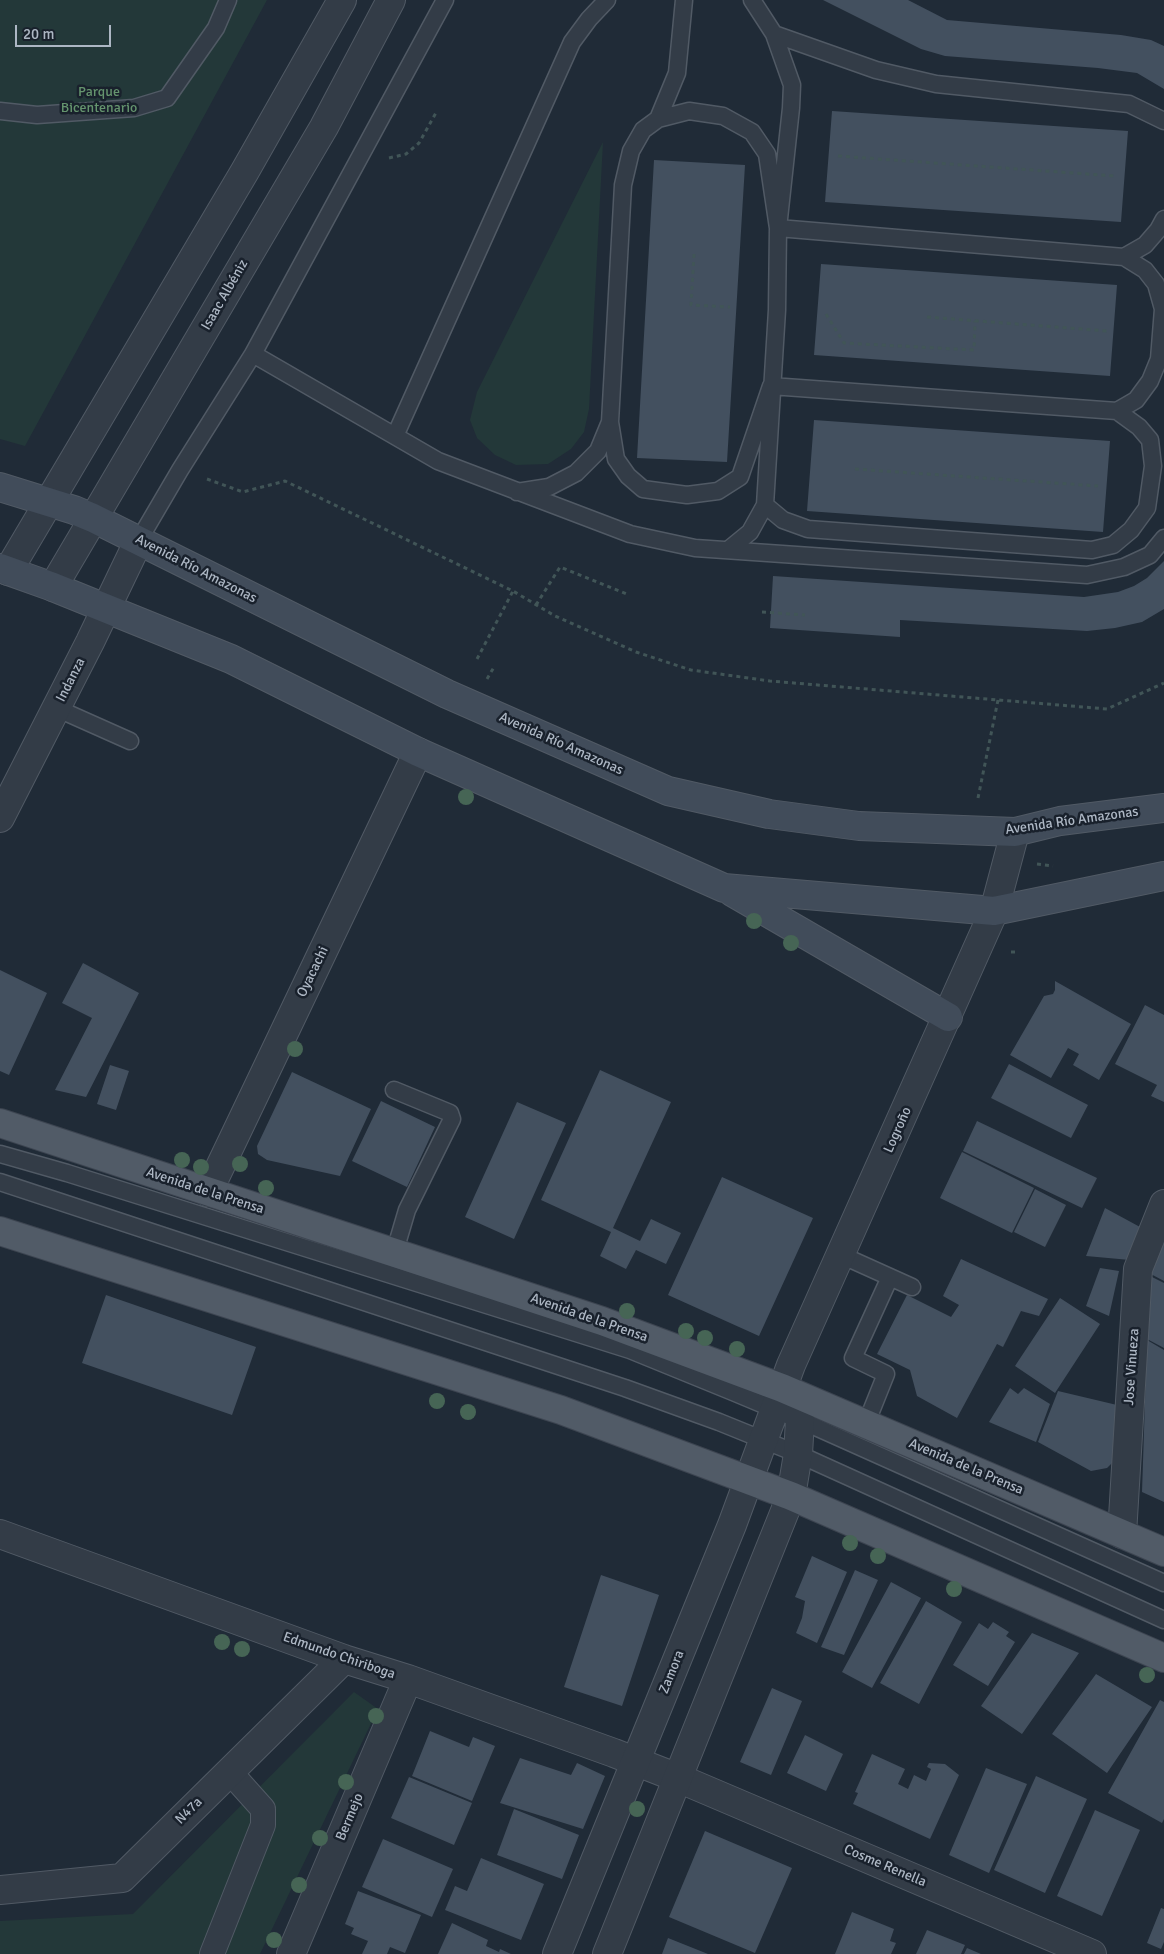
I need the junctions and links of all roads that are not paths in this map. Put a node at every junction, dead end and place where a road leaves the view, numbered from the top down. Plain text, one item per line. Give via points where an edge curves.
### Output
1 (228, 0) edge
2 (342, 0) edge
3 (391, 0) edge
4 (445, 0) edge
5 (607, 0) edge
6 (684, 0) edge
7 (752, 0) edge
8 (774, 34) junction
9 (1145, 110) junction
10 (0, 111) edge
11 (658, 120) junction
12 (1164, 122) edge
13 (1164, 136) edge
14 (1164, 218) edge
15 (778, 228) junction
16 (1124, 257) junction
17 (253, 354) junction
18 (771, 386) junction
19 (1117, 411) junction
20 (610, 422) junction
21 (394, 436) junction
22 (0, 487) edge
23 (516, 492) junction
24 (48, 502) junction
25 (765, 505) junction
26 (93, 518) junction
27 (1164, 538) edge
28 (139, 540) junction
29 (728, 550) junction
30 (4, 569) edge
31 (53, 587) junction
32 (106, 610) junction
33 (56, 708) junction
34 (130, 741) dead end
35 (418, 752) junction
36 (1164, 808) edge
37 (0, 818) edge
38 (1015, 832) junction
39 (1164, 876) edge
40 (724, 888) junction
41 (994, 910) junction
42 (948, 1017) junction
43 (394, 1090) dead end
44 (0, 1123) edge
45 (0, 1154) edge
46 (0, 1182) edge
47 (208, 1192) junction
48 (1164, 1204) edge
49 (0, 1231) edge
50 (394, 1254) junction
51 (841, 1255) junction
52 (890, 1277) junction
53 (912, 1287) dead end
54 (778, 1399) junction
55 (800, 1420) junction
56 (866, 1424) junction
57 (763, 1440) junction
58 (798, 1454) junction
59 (749, 1481) junction
60 (791, 1496) junction
61 (0, 1534) edge
62 (1122, 1534) junction
63 (1164, 1552) edge
64 (1164, 1583) edge
65 (1164, 1620) edge
66 (1164, 1658) edge
67 (344, 1659) junction
68 (408, 1679) junction
69 (635, 1761) junction
70 (229, 1771) junction
71 (678, 1778) junction
72 (0, 1890) edge
73 (212, 1954) edge
74 (291, 1954) edge
75 (557, 1954) edge
76 (607, 1954) edge
77 (1092, 1954) edge

1 - 10 lane via 216,28 167,98 124,109 37,115
2 - 24 street via 245,171
3 - 26 street, Isaac Albéniz via 324,127
4 - 17 lane
5 - 21 lane via 572,42
6 - 11 lane via 677,73
7 - 8 lane
8 - 9 lane via 876,70 936,84 1129,104
8 - 15 lane via 792,84
9 - 12 lane
9 - 13 lane
11 - 15 lane via 689,111 714,114 752,132 767,154
11 - 20 lane via 644,130 631,151 624,185
14 - 16 lane via 1145,245
15 - 16 lane
15 - 18 lane via 777,310
16 - 19 lane via 1145,270 1156,284 1163,309 1159,359 1150,381 1136,400
17 - 21 lane
17 - 28 lane
18 - 19 lane
18 - 20 lane via 740,477 718,492 687,496 643,489 616,459
18 - 25 lane
19 - 25 lane via 1139,427 1150,440 1153,466 1147,508 1131,530 1113,545 1092,550 808,529 783,520
20 - 23 lane via 598,451 576,474 549,487
21 - 23 lane via 438,461
22 - 24 main road, Avenida Río Amazonas
23 - 29 lane via 630,534 695,548
24 - 26 main road, Avenida Río Amazonas
24 - 30 street
25 - 29 lane via 750,532
26 - 28 main road, Avenida Río Amazonas
26 - 31 street, Isaac Albéniz
27 - 29 lane via 1150,555 1124,567 1088,575
28 - 32 street, Indanza
28 - 38 main road, Avenida Río Amazonas via 447,694 668,791 769,814 859,826
30 - 31 main road
31 - 32 main road
32 - 33 street, Indanza
32 - 35 main road via 231,659
33 - 34 lane
33 - 37 street, Indanza
35 - 40 main road
35 - 47 street, Oyacachi
36 - 38 main road, Avenida Río Amazonas via 1060,821
38 - 41 street, Logroño
39 - 41 main road
40 - 41 main road
40 - 42 main road
41 - 42 street, Logroño
42 - 51 street, Logroño
43 - 50 lane via 450,1113 452,1119 407,1210
44 - 47 main road, Avenida de la Prensa
45 - 54 lane
46 - 57 lane via 625,1388
47 - 50 main road, Avenida de la Prensa
48 - 62 street, Jose Vinueza via 1138,1269
49 - 59 main road via 561,1410
50 - 54 main road, Avenida de la Prensa via 602,1322
51 - 52 lane
51 - 54 street, Logroño
52 - 53 lane
52 - 56 lane via 853,1358 886,1374
54 - 55 street
54 - 56 main road, Avenida de la Prensa
54 - 57 street, Zamora
55 - 58 street
55 - 64 lane
56 - 62 main road, Avenida de la Prensa
57 - 58 lane
57 - 59 street, Zamora
58 - 60 street
58 - 65 lane
59 - 60 main road
59 - 69 street, Zamora
60 - 66 main road
60 - 71 street
61 - 67 street, Edmundo Chiriboga
62 - 63 main road, Avenida de la Prensa
67 - 68 street, Edmundo Chiriboga
67 - 70 street, N47a
68 - 69 street, Edmundo Chiriboga
68 - 74 street, Bermejo
69 - 71 street, Edmundo Chiriboga
69 - 75 street, Zamora
70 - 72 street, N47a via 122,1878
70 - 73 street via 263,1809 264,1825
71 - 76 street
71 - 77 street, Cosme Renella

